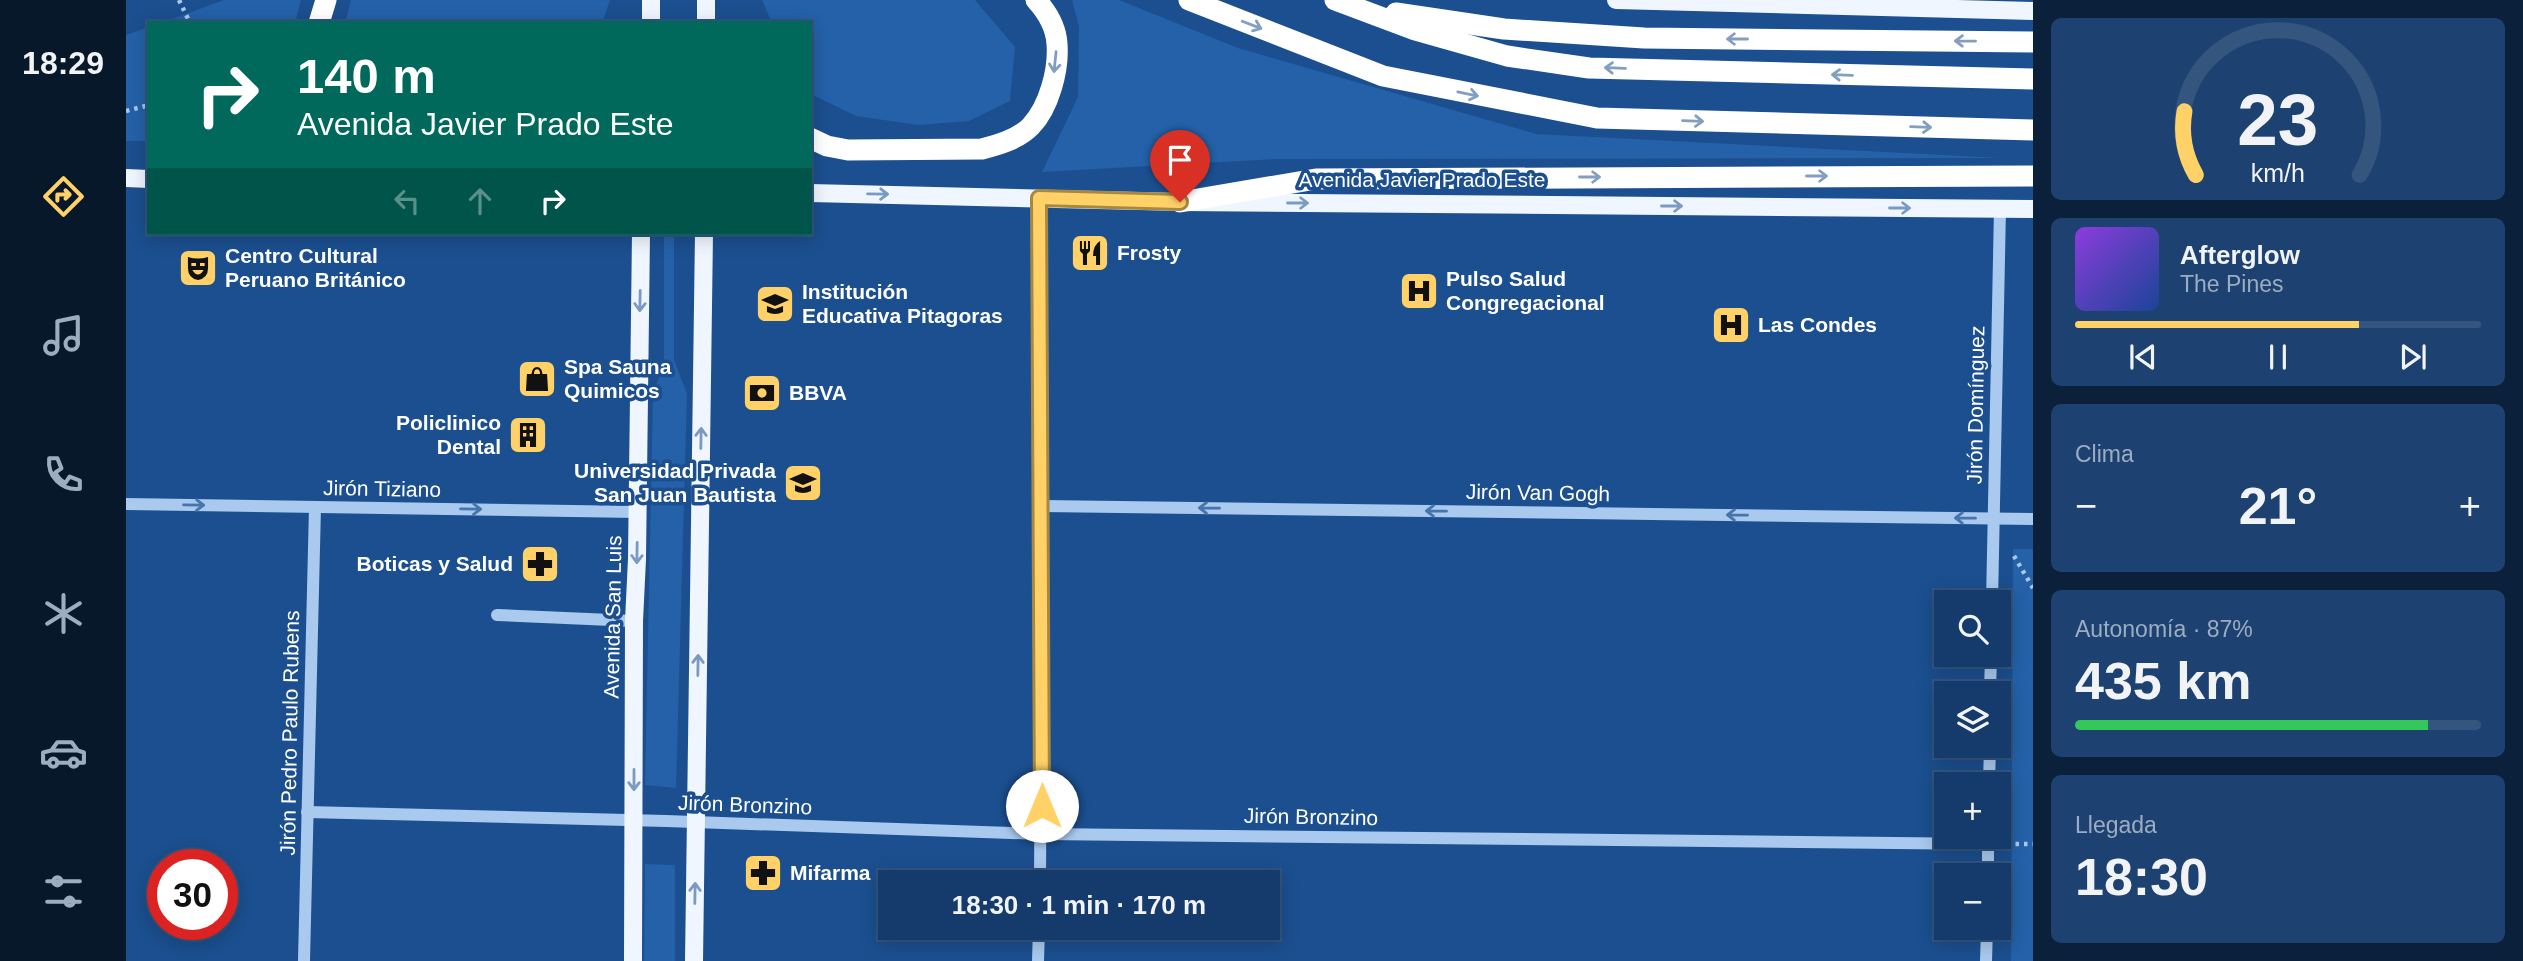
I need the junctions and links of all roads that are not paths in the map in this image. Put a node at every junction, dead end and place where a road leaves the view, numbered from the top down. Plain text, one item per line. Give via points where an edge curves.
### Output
1 (326, 0) edge
2 (1036, 0) edge
3 (1189, 0) edge
4 (1335, 0) edge
5 (1345, 0) edge
6 (1616, 0) edge
7 (1651, 1) edge
8 (651, 2) edge
9 (706, 2) edge
10 (2033, 12) edge
11 (320, 21) edge
12 (650, 21) edge
13 (706, 21) edge
14 (2033, 42) edge
15 (2033, 79) edge
16 (2033, 130) edge
17 (812, 139) edge
18 (2033, 176) edge
19 (126, 178) edge
20 (147, 179) edge
21 (812, 193) edge
22 (1039, 198) junction
23 (1180, 202) junction
24 (2000, 209) junction
25 (2033, 209) edge
26 (641, 235) edge
27 (704, 235) edge
28 (126, 504) edge
29 (1042, 506) junction
30 (315, 507) junction
31 (637, 512) junction
32 (1993, 519) junction
33 (2033, 519) edge
34 (1992, 590) edge
35 (497, 615) dead end
36 (634, 621) junction
37 (307, 812) junction
38 (634, 821) junction
39 (696, 822) junction
40 (1042, 834) junction
41 (1934, 840) edge
42 (1040, 870) edge
43 (1039, 940) edge
44 (1987, 940) edge
45 (304, 961) edge
46 (633, 961) edge
47 (694, 961) edge
48 (1038, 961) edge
49 (1986, 961) edge

1 - 11 highway
2 -> 17 highway via 1047,12 1057,43 1053,79 1030,127 982,149 848,150
3 -> 16 highway via 1383,76 1597,118
15 -> 4 highway via 1589,68 1507,56 1415,30
14 -> 5 highway via 1644,38 1504,29 1391,12
6 - 7 main road
7 - 10 main road
8 - 12 main road
9 - 13 main road
23 -> 18 highway via 1316,180
19 - 20 main road
21 -> 22 main road, Avenida Javier Prado Este
22 - 23 main road, Avenida Javier Prado Este
22 - 29 street
23 -> 24 main road, Avenida Javier Prado Este
24 - 25 main road, Avenida Javier Prado Este
24 - 32 street, Jirón Domínguez
26 -> 31 main road, Avenida San Luis
39 -> 27 main road
28 -> 30 street, Jirón Tiziano
32 -> 29 street, Jirón Van Gogh
29 - 40 street
30 -> 31 street, Jirón Tiziano
30 - 37 street, Jirón Pedro Paulo Rubens
31 -> 36 main road, Avenida San Luis
32 - 33 street, Jirón Van Gogh
32 - 34 street, Jirón Domínguez
35 - 36 street
36 -> 38 main road, Avenida San Luis
37 - 38 street, Jirón Bronzino
37 - 45 street, Jirón Pedro Paulo Rubens
38 - 39 street, Jirón Bronzino
38 - 46 main road, Avenida San Luis
39 - 40 street, Jirón Bronzino
47 -> 39 main road
40 - 41 street, Jirón Bronzino
40 - 42 street
43 - 48 street
44 - 49 street

